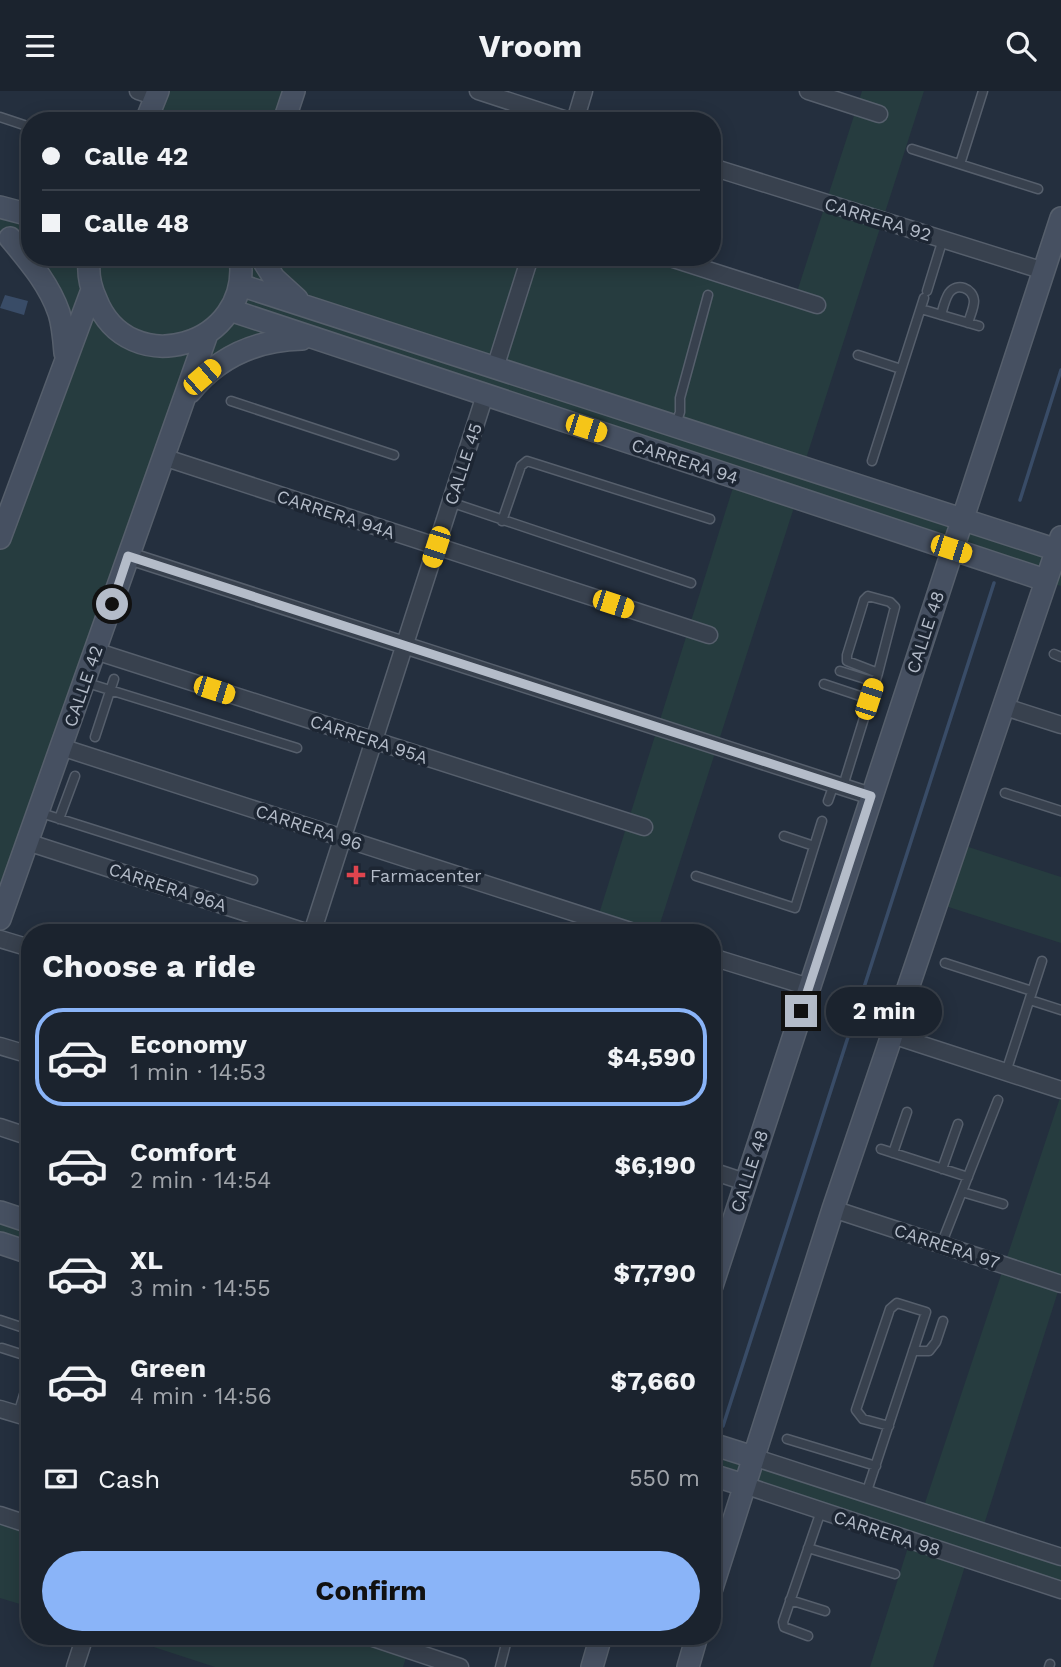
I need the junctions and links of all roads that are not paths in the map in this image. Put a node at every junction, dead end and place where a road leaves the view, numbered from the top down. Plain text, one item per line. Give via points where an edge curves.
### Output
1 (295, 91) edge
2 (478, 91) edge
3 (584, 91) edge
4 (808, 91) edge
5 (983, 91) edge
6 (151, 93) edge
7 (148, 112) edge
8 (287, 112) edge
9 (544, 112) edge
10 (576, 112) edge
11 (879, 114) dead end
12 (0, 117) edge
13 (21, 124) edge
14 (912, 149) dead end
15 (960, 164) junction
16 (721, 170) edge
17 (1038, 189) dead end
18 (21, 207) edge
19 (3, 208) edge
20 (21, 213) edge
21 (1061, 218) edge
22 (943, 239) junction
23 (33, 266) edge
24 (86, 266) edge
25 (240, 266) edge
26 (267, 266) edge
27 (527, 266) edge
28 (695, 266) edge
29 (1044, 271) junction
30 (240, 285) junction
31 (92, 290) junction
32 (708, 295) dead end
33 (817, 305) dead end
34 (921, 309) junction
35 (230, 310) junction
36 (318, 310) junction
37 (941, 315) junction
38 (968, 323) junction
39 (979, 327) dead end
40 (207, 334) junction
41 (319, 341) junction
42 (858, 355) dead end
43 (66, 357) junction
44 (495, 368) junction
45 (901, 369) junction
46 (485, 395) junction
47 (232, 401) dead end
48 (181, 406) junction
49 (675, 427) junction
50 (394, 455) dead end
51 (163, 457) junction
52 (872, 461) dead end
53 (450, 502) junction
54 (710, 519) dead end
55 (962, 520) junction
56 (502, 521) junction
57 (0, 538) edge
58 (436, 547) junction
59 (1060, 547) edge
60 (951, 549) junction
61 (128, 556) junction
62 (691, 583) dead end
63 (1053, 583) edge
64 (709, 635) dead end
65 (404, 645) junction
66 (95, 651) junction
67 (840, 671) dead end
68 (878, 673) junction
69 (114, 679) dead end
70 (84, 682) junction
71 (875, 682) junction
72 (824, 684) dead end
73 (111, 690) junction
74 (869, 699) junction
75 (1002, 706) junction
76 (1061, 725) edge
77 (95, 737) dead end
78 (374, 741) junction
79 (61, 747) junction
80 (297, 748) dead end
81 (75, 776) dead end
82 (838, 785) junction
83 (1005, 793) dead end
84 (871, 796) junction
85 (828, 801) dead end
86 (38, 811) junction
87 (1061, 811) edge
88 (59, 819) junction
89 (822, 821) dead end
90 (644, 827) dead end
91 (784, 836) dead end
92 (342, 838) junction
93 (27, 842) junction
94 (814, 846) junction
95 (696, 876) dead end
96 (253, 880) dead end
97 (0, 919) edge
98 (282, 924) edge
99 (313, 924) edge
100 (609, 924) edge
101 (0, 939) edge
102 (21, 945) edge
103 (721, 960) edge
104 (1042, 961) dead end
105 (945, 963) dead end
106 (809, 987) junction
107 (1031, 996) junction
108 (1061, 1010) edge
109 (892, 1035) junction
110 (0, 1046) edge
111 (21, 1052) edge
112 (1006, 1072) junction
113 (1061, 1090) edge
114 (998, 1100) dead end
115 (907, 1112) dead end
116 (958, 1123) dead end
117 (0, 1127) edge
118 (21, 1134) edge
119 (881, 1149) dead end
120 (893, 1153) junction
121 (942, 1169) junction
122 (721, 1174) edge
123 (968, 1177) junction
124 (746, 1182) junction
125 (962, 1192) junction
126 (1003, 1204) dead end
127 (833, 1209) junction
128 (0, 1212) edge
129 (21, 1219) edge
130 (0, 1243) edge
131 (721, 1244) edge
132 (941, 1245) junction
133 (21, 1250) edge
134 (1061, 1284) edge
135 (0, 1320) edge
136 (943, 1321) dead end
137 (21, 1327) edge
138 (2, 1348) dead end
139 (914, 1351) junction
140 (21, 1354) edge
141 (0, 1409) edge
142 (21, 1415) edge
143 (889, 1426) junction
144 (787, 1439) dead end
145 (721, 1447) edge
146 (753, 1457) junction
147 (876, 1466) junction
148 (721, 1478) edge
149 (744, 1486) junction
150 (866, 1494) junction
151 (821, 1511) junction
152 (0, 1515) edge
153 (21, 1522) edge
154 (808, 1548) junction
155 (1061, 1557) edge
156 (721, 1559) edge
157 (895, 1574) dead end
158 (1061, 1590) edge
159 (790, 1600) junction
160 (825, 1611) dead end
161 (808, 1636) dead end
162 (82, 1645) edge
163 (394, 1645) edge
164 (506, 1645) edge
165 (598, 1645) edge
166 (694, 1645) edge
167 (75, 1667) edge
168 (460, 1667) edge
169 (500, 1667) edge
170 (592, 1667) edge
171 (688, 1667) edge

1 - 8 street
2 - 9 street
3 - 10 street
4 - 11 street
5 - 15 lane
6 - 7 street
12 - 13 lane
14 - 15 lane
15 - 17 lane
16 - 22 street, CARRERA 92
18 - 19 street
19 - 20 street
21 - 29 street, CALLE 48
22 - 29 street, CARRERA 92
22 - 34 lane
23 - 43 street via 60,316
24 - 31 street
25 - 30 street
26 - 36 street via 283,288
27 - 44 street
28 - 33 street
29 - 55 street, CALLE 48
30 - 35 street
30 - 36 street, CARRERA 94
31 - 40 street via 109,321 138,341 174,346
31 - 43 street
32 - 49 lane
34 - 37 lane
34 - 45 lane
35 - 40 street
35 - 41 street, CARRERA 94
36 - 44 street, CARRERA 94
37 - 38 lane
37 - 38 lane via 948,294 964,288 974,301
38 - 39 lane
40 - 48 street, CALLE 42
41 - 46 street, CARRERA 94
41 - 48 street via 283,340 231,356 202,377
42 - 45 lane
43 - 57 street
44 - 49 street, CARRERA 94
45 - 52 lane
46 - 53 street, CALLE 45
46 - 60 street, CARRERA 94
47 - 50 lane
48 - 51 street, CALLE 42
49 - 55 street, CARRERA 94
51 - 58 street, CARRERA 94A
51 - 61 street, CALLE 42
53 - 56 lane
53 - 58 street, CALLE 45
54 - 56 lane via 527,461
55 - 59 street, CARRERA 94
55 - 60 street, CALLE 48
56 - 62 lane
58 - 64 street, CARRERA 94A
58 - 65 street, CALLE 45
59 - 63 street
60 - 63 street, CARRERA 94
60 - 84 street, CALLE 48
61 - 65 street
61 - 66 street, CALLE 42
63 - 75 street
65 - 78 street, CALLE 45
65 - 82 street
66 - 70 street, CALLE 42
66 - 78 street, CARRERA 95A
67 - 71 lane
68 - 68 lane via 895,607 868,596 847,661
68 - 71 lane
69 - 73 lane
70 - 73 lane
70 - 79 street, CALLE 42
71 - 74 lane
72 - 74 lane
73 - 77 lane
73 - 80 lane
74 - 82 lane
75 - 76 street
75 - 109 street
78 - 90 street, CARRERA 95A
78 - 92 street, CALLE 45
79 - 86 street, CALLE 42
79 - 92 street, CARRERA 96
81 - 88 lane
82 - 84 street
82 - 85 lane
83 - 87 lane
84 - 106 street, CALLE 48
86 - 88 lane
86 - 93 street, CALLE 42
88 - 96 lane
89 - 94 lane
91 - 94 lane
92 - 99 street, CALLE 45
92 - 100 street, CARRERA 96
93 - 97 street, CALLE 42
93 - 98 street, CARRERA 96A
94 - 95 lane via 795,908
101 - 102 street
103 - 106 street
104 - 107 lane
105 - 107 lane
106 - 124 street, CALLE 48
107 - 108 lane
107 - 112 lane
109 - 112 street
109 - 127 street
110 - 111 street
112 - 113 street
114 - 123 lane
115 - 120 lane
116 - 121 lane
117 - 118 street
119 - 120 lane
120 - 121 lane
121 - 123 lane
122 - 124 street
123 - 125 lane
124 - 131 street, CALLE 48
125 - 126 lane
125 - 132 lane
127 - 132 street, CARRERA 97
127 - 146 street
128 - 129 street
130 - 133 street
132 - 134 street, CARRERA 97
135 - 137 lane
136 - 139 lane via 929,1351
138 - 140 lane
139 - 143 lane
139 - 143 lane via 926,1312 897,1303 890,1309 856,1410 863,1419
141 - 142 street
143 - 147 lane
144 - 147 lane
145 - 146 street, CARRERA 98
146 - 149 street
146 - 150 street, CARRERA 98
147 - 150 lane
148 - 149 street, CARRERA 98
149 - 151 street, CARRERA 98
149 - 156 street
150 - 155 street, CARRERA 98
151 - 154 lane
151 - 158 street, CARRERA 98
152 - 153 street
154 - 157 lane
154 - 159 lane
159 - 160 lane
159 - 161 lane via 784,1627
162 - 167 street
163 - 168 street
164 - 169 lane
165 - 170 street
166 - 171 street

